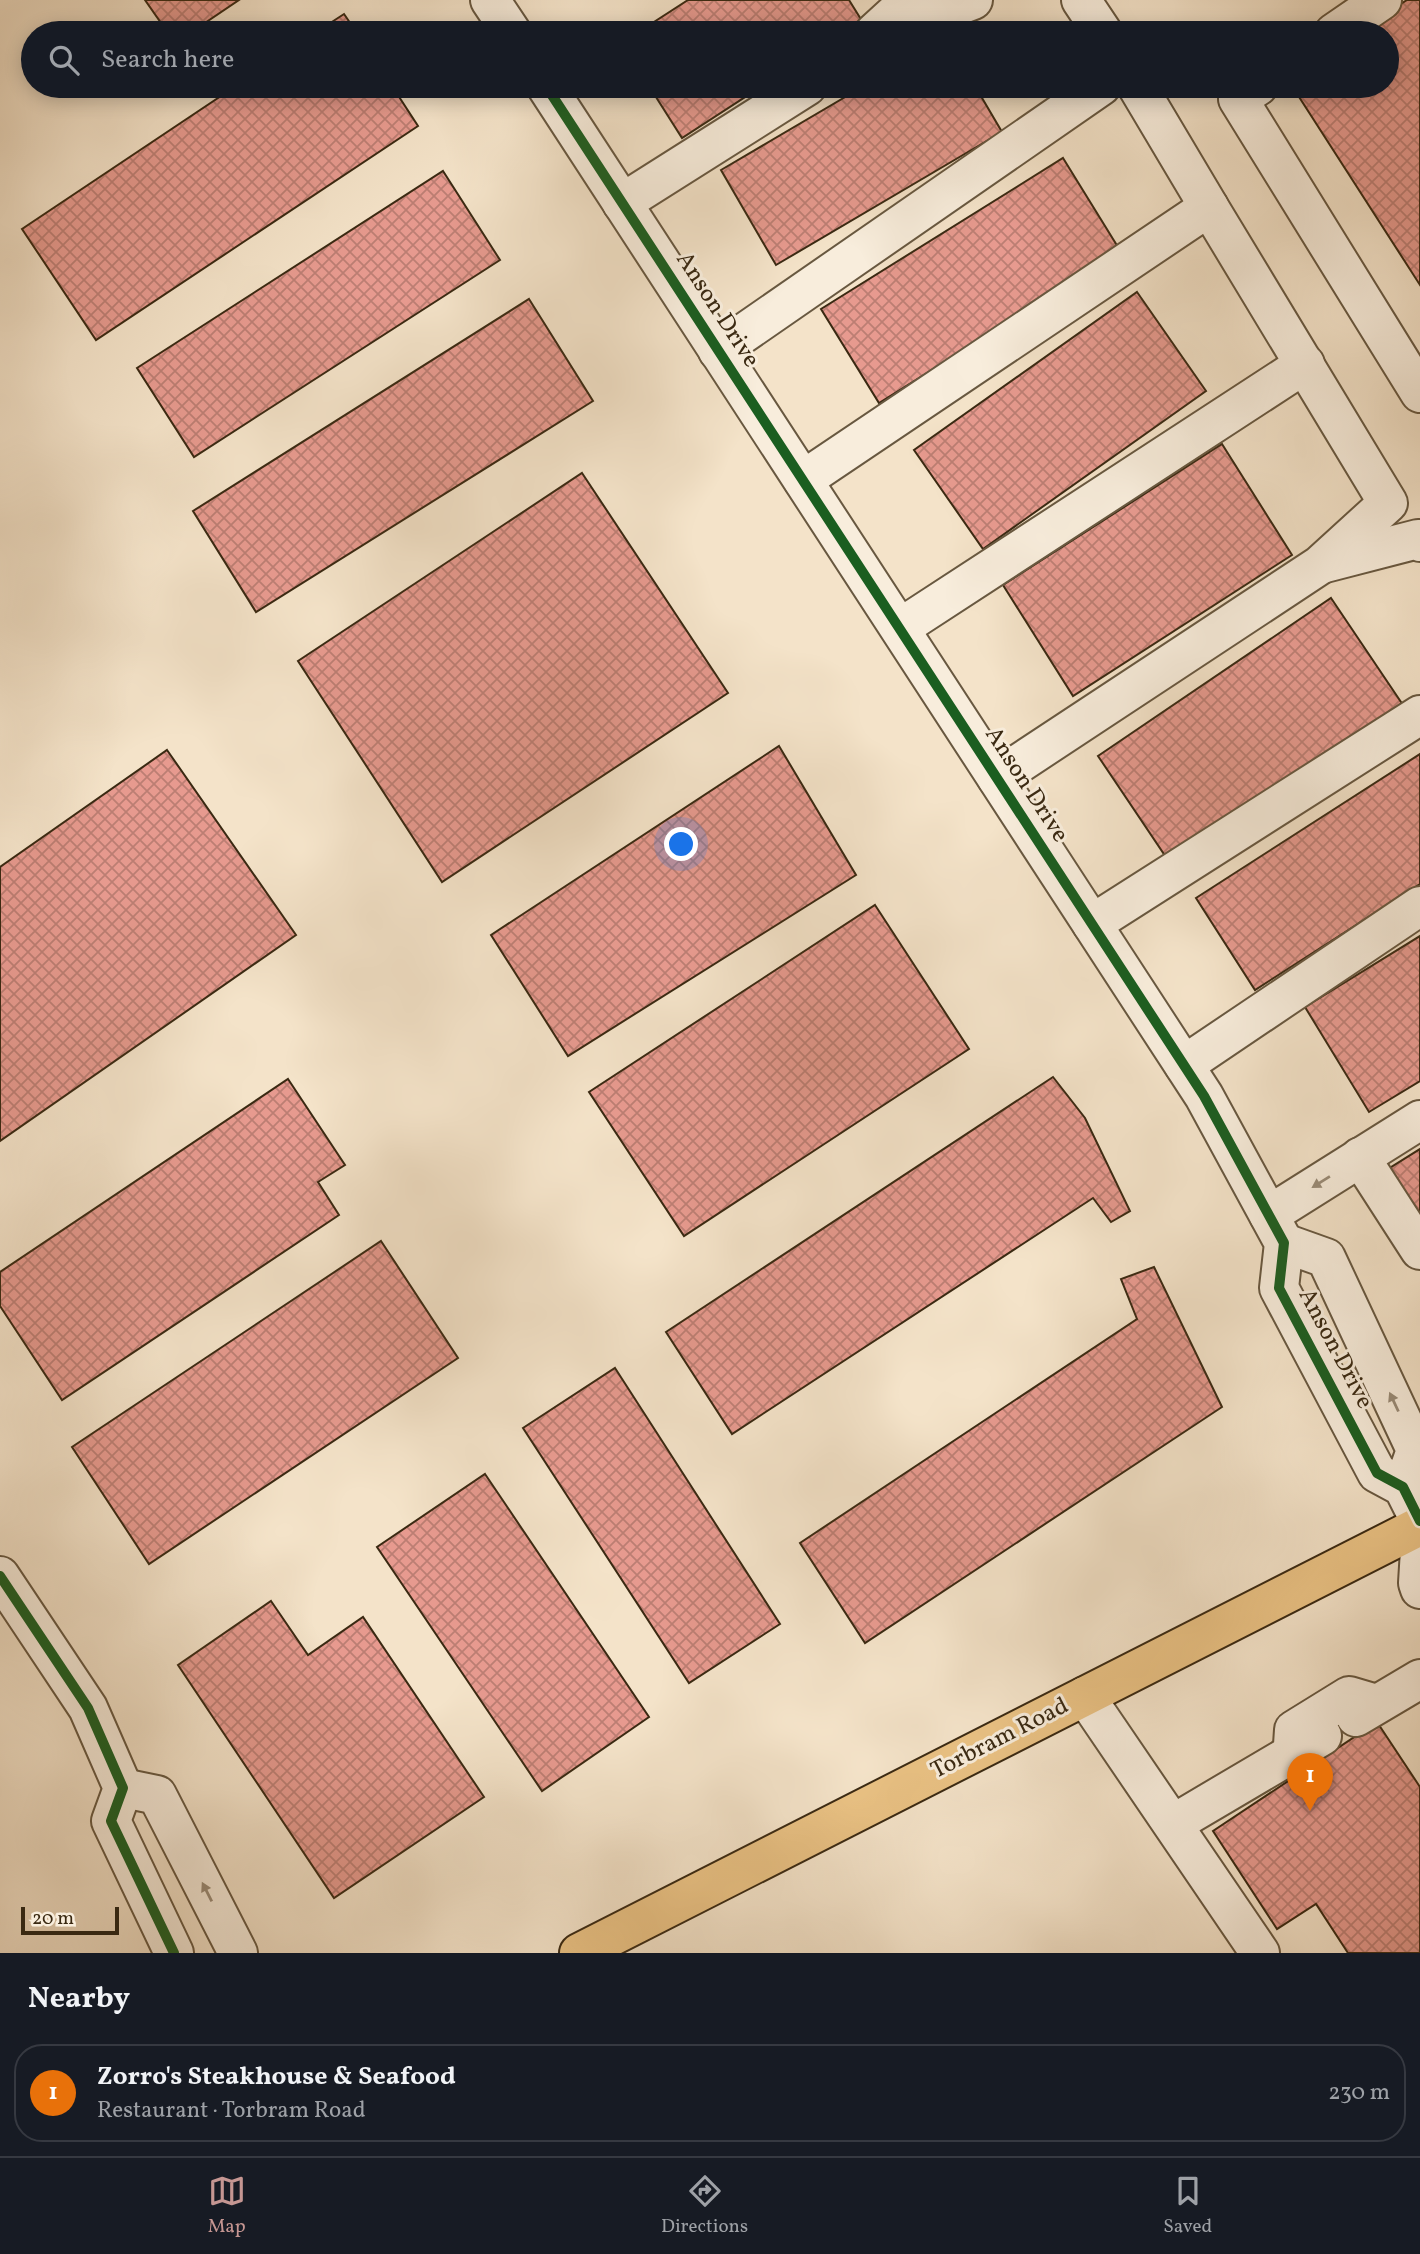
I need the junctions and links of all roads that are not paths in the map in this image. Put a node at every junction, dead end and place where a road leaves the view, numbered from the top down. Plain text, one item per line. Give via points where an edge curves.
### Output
1 (490, 0) edge
2 (910, 0) edge
3 (973, 0) edge
4 (1081, 0) edge
5 (1382, 0) edge
6 (504, 21) edge
7 (887, 21) edge
8 (927, 21) edge
9 (1095, 21) edge
10 (1351, 21) edge
11 (554, 98) edge
12 (788, 98) edge
13 (1084, 98) edge
14 (1144, 98) edge
15 (1240, 98) edge
16 (622, 203) junction
17 (1209, 207) junction
18 (719, 351) junction
19 (1305, 364) junction
20 (1420, 393) edge
21 (803, 480) junction
22 (1420, 542) edge
23 (1320, 565) junction
24 (900, 628) junction
25 (1420, 715) edge
26 (997, 778) junction
27 (1420, 906) edge
28 (1092, 924) junction
29 (1184, 1065) junction
30 (1420, 1119) edge
31 (1360, 1157) junction
32 (1276, 1229) junction
33 (1420, 1250) edge
34 (1403, 1487) junction
35 (1420, 1523) edge
36 (1420, 1550) edge
37 (0, 1576) edge
38 (1420, 1589) edge
39 (1420, 1679) edge
40 (1085, 1696) junction
41 (122, 1788) junction
42 (1173, 1824) junction
43 (174, 1953) edge
44 (238, 1953) edge
45 (579, 1953) edge
46 (1260, 1953) edge

1 - 6 street
2 - 7 street
3 - 8 street
4 - 9 street
5 - 10 street
11 - 16 street, Anson Drive
12 - 16 street
13 - 18 street
14 - 17 street
15 - 20 street
16 - 18 street, Anson Drive
17 - 19 street
17 - 21 street
18 - 21 street, Anson Drive
19 - 23 street via 1388,503
19 - 24 street
21 - 24 street, Anson Drive
22 - 23 street
23 - 26 street
24 - 26 street, Anson Drive
25 - 28 street
26 - 28 street, Anson Drive
27 - 29 street
28 - 29 street, Anson Drive
29 - 32 street, Anson Drive
30 - 31 street
31 -> 32 street
31 - 33 street
32 - 34 street, Anson Drive via 1279,1288 1377,1473
34 -> 32 street, Anson Drive via 1416,1450 1326,1258
34 - 35 street
35 - 40 main road, Torbram Road
36 - 38 street
37 - 41 street via 88,1708
39 - 42 street
40 - 42 street
40 - 45 main road, Torbram Road
41 - 43 street via 111,1821
44 -> 41 street via 157,1795
42 - 46 street

